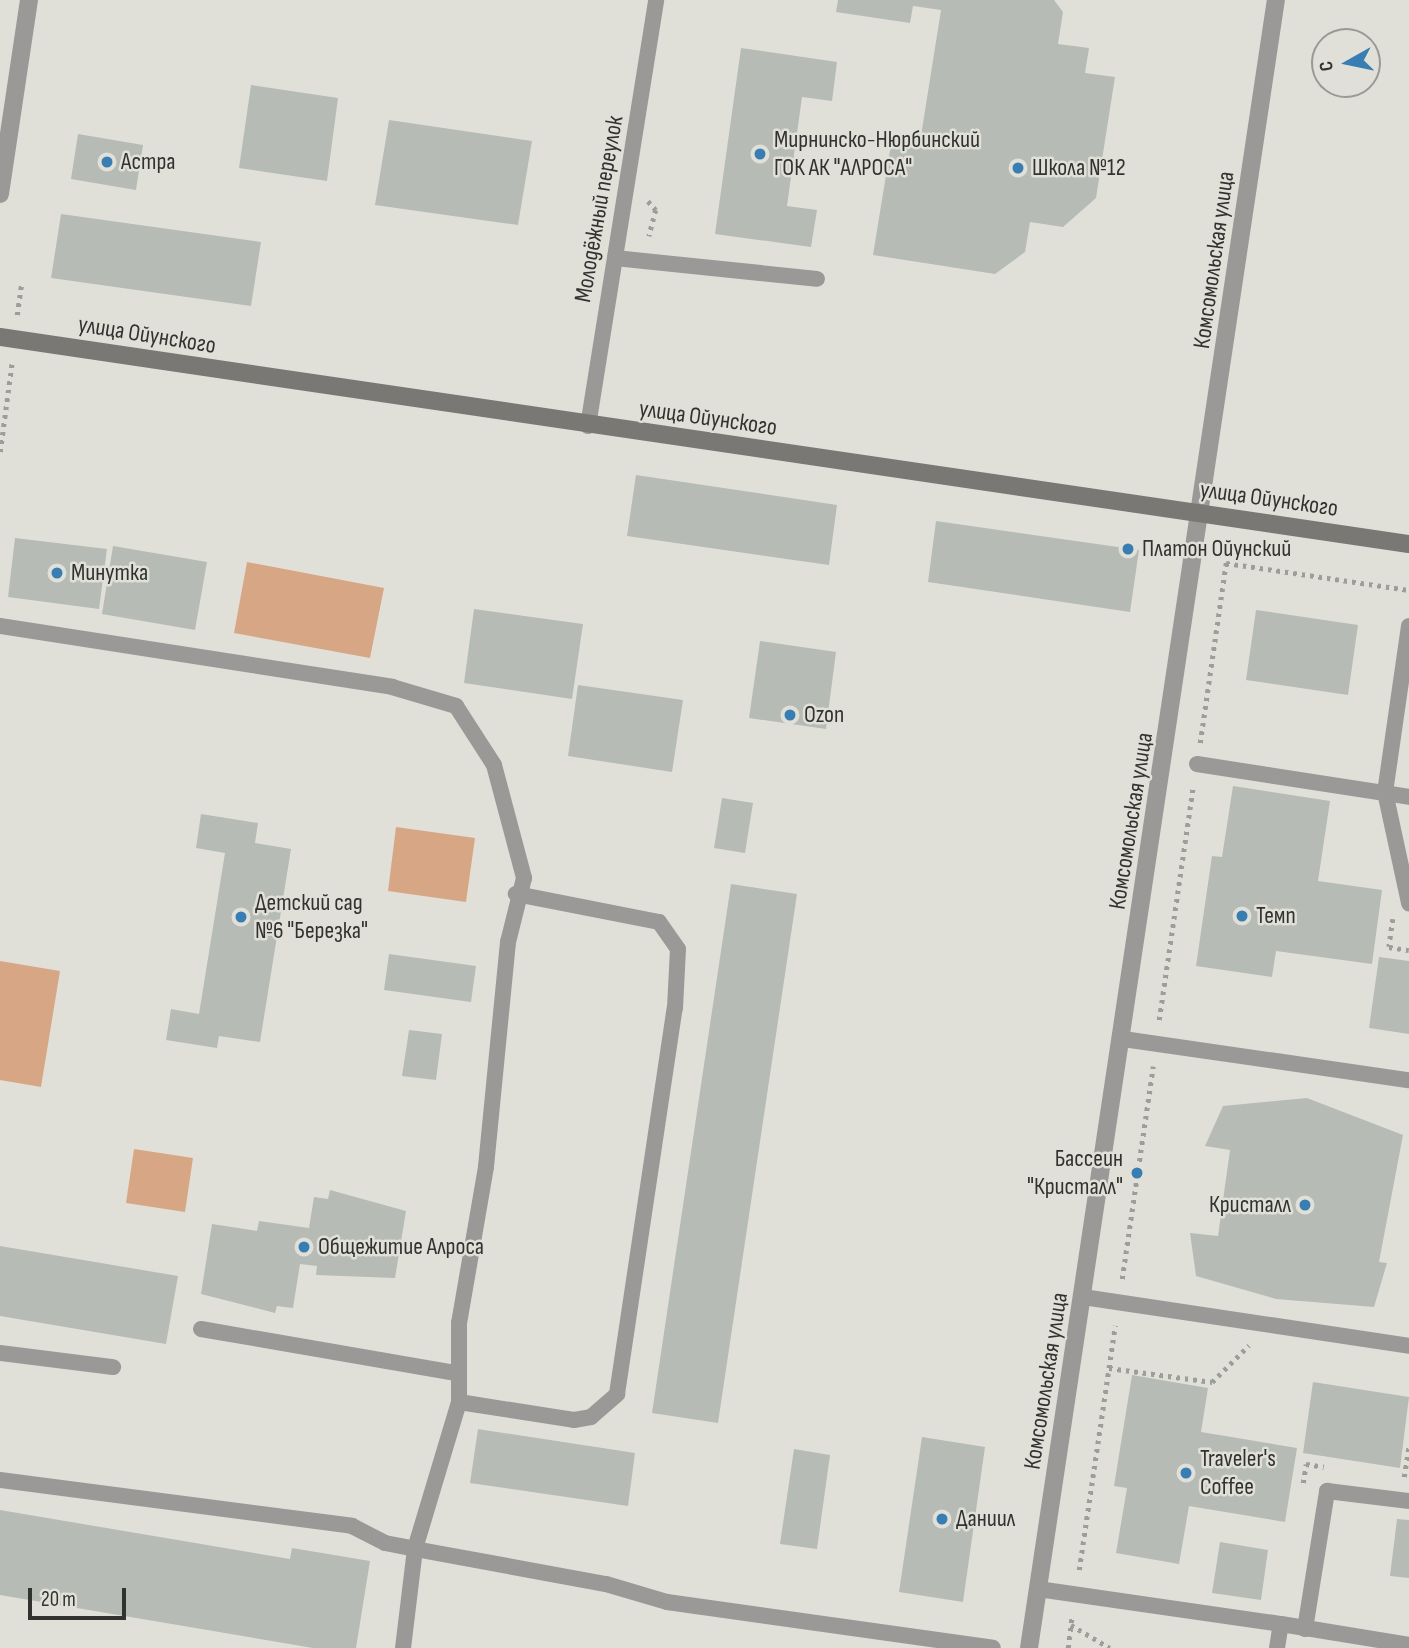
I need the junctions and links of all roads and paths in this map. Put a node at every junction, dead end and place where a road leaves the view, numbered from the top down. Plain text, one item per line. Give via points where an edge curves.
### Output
1 (29, 0) edge
2 (656, 0) edge
3 (1276, 0) edge
4 (0, 194) edge
5 (615, 258) junction
6 (817, 279) dead end
7 (21, 285) dead end
8 (7, 339) edge
9 (588, 426) junction
10 (0, 452) edge
11 (1203, 514) junction
12 (1409, 544) edge
13 (0, 626) edge
14 (1409, 626) edge
15 (1197, 764) dead end
16 (1385, 792) junction
17 (1409, 797) edge
18 (516, 894) junction
19 (1401, 906) edge
20 (1409, 950) edge
21 (1122, 1040) junction
22 (1409, 1080) edge
23 (1083, 1297) junction
24 (201, 1329) dead end
25 (1261, 1333) dead end
26 (1409, 1346) edge
27 (0, 1353) edge
28 (113, 1367) dead end
29 (1109, 1368) dead end
30 (456, 1373) junction
31 (459, 1402) junction
32 (1409, 1444) edge
33 (1331, 1468) dead end
34 (1392, 1476) dead end
35 (0, 1480) edge
36 (1302, 1491) dead end
37 (1409, 1501) edge
38 (415, 1549) junction
39 (1038, 1589) junction
40 (1071, 1625) dead end
41 (1281, 1625) junction
42 (1305, 1629) junction
43 (1409, 1645) edge
44 (403, 1648) edge
45 (993, 1648) edge
46 (1029, 1648) edge
47 (1110, 1648) edge
48 (1277, 1648) edge

1 - 4 street
2 - 5 lane, Молодёжный переулок
3 - 11 street, Комсомольская улица
5 - 6 lane
5 - 9 lane, Молодёжный переулок
7 - 8 path
8 - 9 main road, улица Ойунского
8 - 10 path
9 - 11 main road, улица Ойунского
11 - 12 main road, улица Ойунского
11 - 21 street, Комсомольская улица
13 - 18 lane via 392,687 456,706 494,765 522,858 524,878
14 - 16 lane
15 - 16 lane
16 - 17 lane
16 - 19 lane
18 - 30 lane
18 - 31 lane via 659,922 678,949 675,1008 617,1394 592,1417 574,1420
19 - 20 path via 1389,947
21 - 22 lane
21 - 23 street, Комсомольская улица
23 - 26 lane
23 - 39 street, Комсомольская улица
24 - 30 lane
25 - 29 path via 1212,1382
27 - 28 lane
30 - 31 lane
31 - 38 lane
32 - 34 path via 1404,1478
33 - 36 path via 1306,1464
35 - 38 lane via 352,1526 384,1543
37 - 42 lane via 1327,1491
38 - 44 lane
38 - 45 lane via 594,1581 667,1602
39 - 41 lane
39 - 46 street, Комсомольская улица
40 - 47 path
41 - 42 lane
41 - 48 lane
42 - 43 lane

